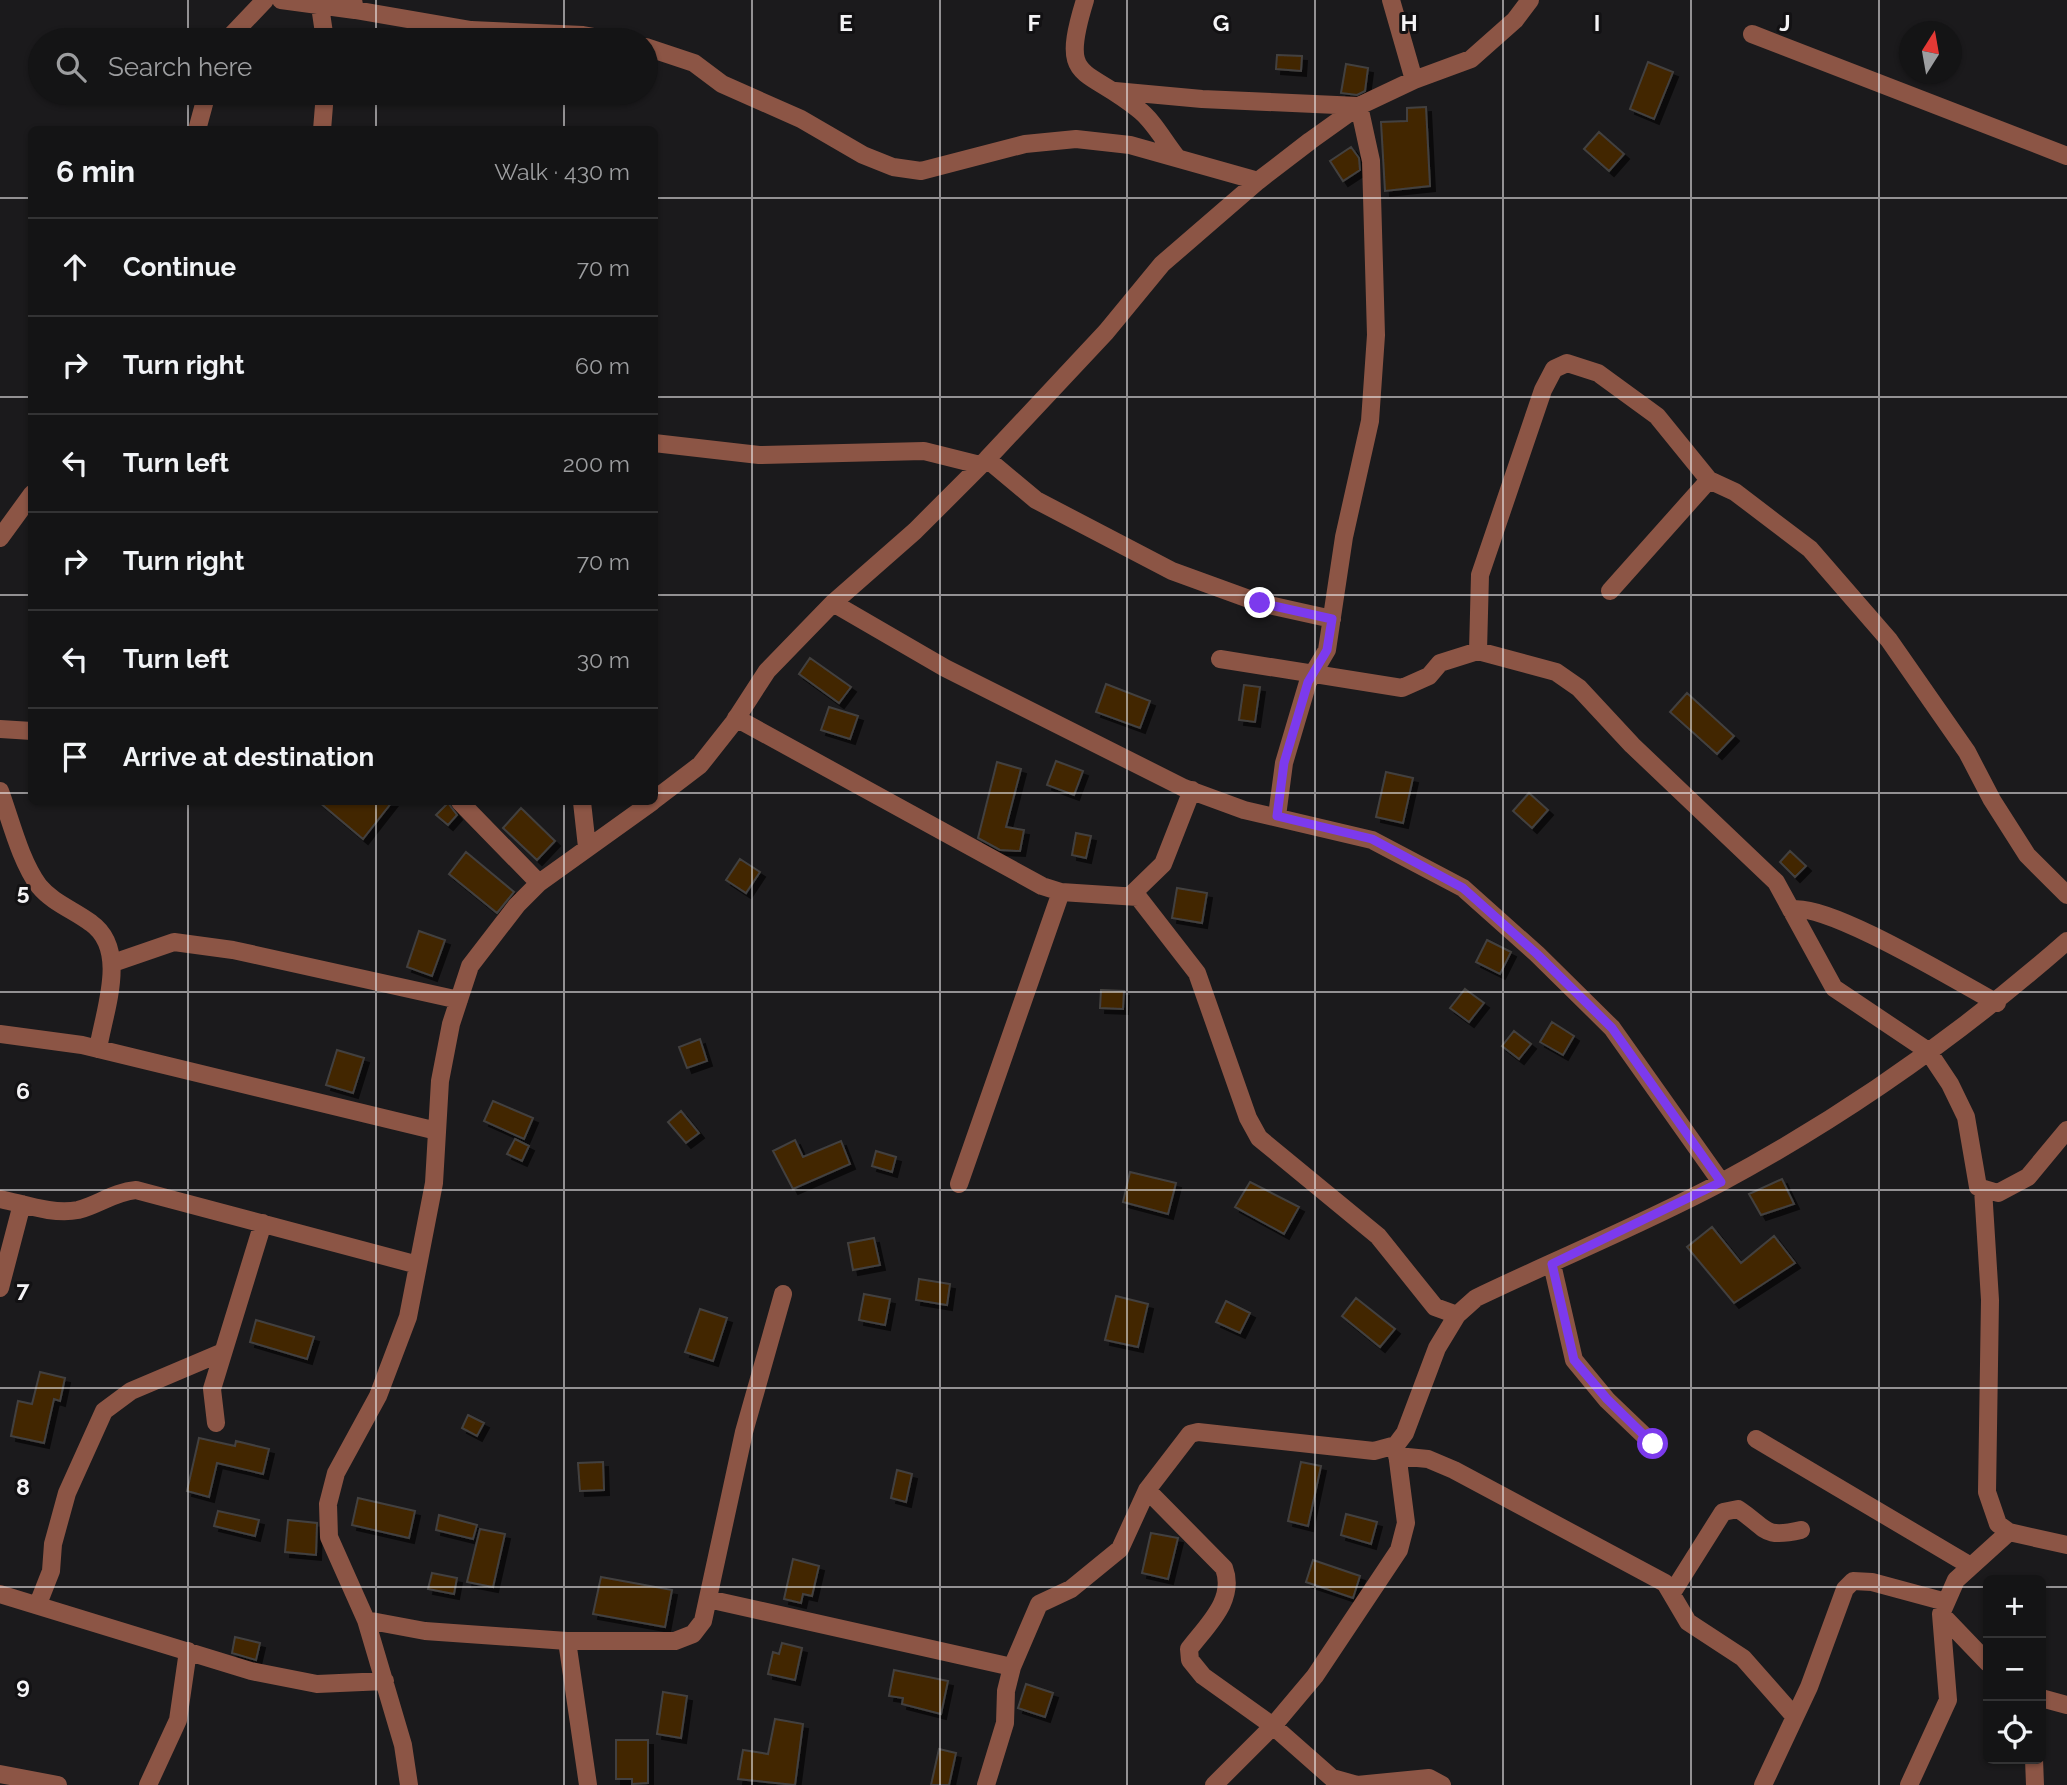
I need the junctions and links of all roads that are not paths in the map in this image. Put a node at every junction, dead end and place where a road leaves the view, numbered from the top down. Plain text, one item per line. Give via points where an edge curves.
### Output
1 (265, 0) edge
2 (281, 0) edge
3 (1085, 0) edge
4 (1391, 0) edge
5 (1530, 0) edge
6 (354, 5) edge
7 (320, 6) junction
8 (238, 28) edge
9 (323, 28) edge
10 (462, 28) edge
11 (1752, 34) dead end
12 (658, 51) edge
13 (1414, 80) junction
14 (1115, 91) junction
15 (204, 105) edge
16 (324, 105) edge
17 (1359, 106) junction
18 (198, 126) edge
19 (322, 126) edge
20 (1176, 156) junction
21 (2067, 156) edge
22 (1258, 181) junction
23 (658, 443) edge
24 (983, 462) junction
25 (1709, 480) junction
26 (28, 501) edge
27 (0, 538) edge
28 (1610, 591) dead end
29 (833, 603) junction
30 (1332, 619) junction
31 (1478, 651) junction
32 (1220, 659) dead end
33 (1315, 674) junction
34 (736, 718) junction
35 (0, 729) edge
36 (28, 731) edge
37 (1192, 790) junction
38 (0, 791) edge
39 (658, 797) edge
40 (463, 805) edge
41 (582, 805) edge
42 (647, 805) edge
43 (1277, 816) junction
44 (587, 847) junction
45 (539, 883) junction
46 (1061, 892) junction
47 (1131, 895) junction
48 (2067, 895) edge
49 (1791, 910) junction
50 (2067, 941) edge
51 (113, 963) junction
52 (459, 1000) junction
53 (1997, 1003) junction
54 (0, 1034) edge
55 (98, 1049) junction
56 (1928, 1051) junction
57 (2067, 1130) edge
58 (437, 1131) junction
59 (1721, 1182) junction
60 (959, 1184) dead end
61 (1983, 1189) junction
62 (0, 1199) edge
63 (22, 1204) junction
64 (263, 1223) junction
65 (1552, 1264) junction
66 (418, 1265) junction
67 (0, 1288) edge
68 (783, 1294) dead end
69 (1457, 1314) junction
70 (223, 1352) junction
71 (216, 1423) dead end
72 (1756, 1438) dead end
73 (1653, 1444) dead end
74 (1396, 1450) junction
75 (1147, 1490) junction
76 (1801, 1530) dead end
77 (2010, 1532) junction
78 (2067, 1545) edge
79 (1969, 1565) junction
80 (1672, 1593) junction
81 (0, 1594) edge
82 (708, 1600) junction
83 (38, 1604) junction
84 (1943, 1608) junction
85 (366, 1620) junction
86 (567, 1641) junction
87 (188, 1651) junction
88 (1983, 1657) edge
89 (1012, 1667) junction
90 (385, 1681) junction
91 (2046, 1699) edge
92 (2067, 1705) edge
93 (1795, 1717) junction
94 (1273, 1726) junction
95 (2034, 1764) edge
96 (0, 1774) edge
97 (58, 1785) edge
98 (148, 1785) edge
99 (409, 1785) edge
100 (588, 1785) edge
101 (985, 1785) edge
102 (1214, 1785) edge
103 (1443, 1785) edge
104 (1763, 1785) edge
105 (1909, 1785) edge
106 (2035, 1785) edge

1 - 8 street
2 - 7 street
3 - 14 street via 1075,31 1074,58 1084,76
4 - 13 street
5 - 13 street via 1515,20 1471,59
6 - 7 street
6 - 10 street
7 - 9 street
11 - 21 street
12 - 20 street via 694,63 722,85 801,119 893,167 920,171 1025,144 1076,139
13 - 17 street
14 - 17 street
14 - 20 street via 1142,111
15 - 18 street
16 - 19 street
17 - 22 street
17 - 30 street via 1371,161 1376,335 1370,421 1344,537
20 - 22 street
22 - 24 street via 1163,264 1106,332
23 - 24 street via 759,455 924,451
24 - 29 street via 915,531
24 - 30 street via 1036,500 1172,571 1260,603
25 - 28 street
25 - 31 street via 1657,416 1598,373 1567,363 1553,369 1480,575
25 - 48 street via 1735,492 1810,549 1838,580 1938,707 2027,855
26 - 27 street
29 - 34 street via 767,671
29 - 37 street via 1016,706
30 - 33 street via 1327,650
31 - 33 street via 1440,663 1429,676 1402,688
31 - 49 street via 1556,672 1579,688 1632,745 1760,864
32 - 33 street
33 - 43 street via 1308,682 1284,763
34 - 39 street via 700,765
34 - 46 street via 988,859
35 - 36 street
37 - 43 street via 1244,810
37 - 47 street via 1163,864
38 - 51 street via 38,885 99,929 109,943
40 - 45 street
41 - 44 street
42 - 44 street
43 - 59 street via 1372,839 1463,888 1612,1028
44 - 45 street
45 - 52 street via 470,966
46 - 47 street
46 - 60 street
47 - 69 street via 1138,897 1197,973 1259,1138 1378,1236 1429,1301
49 - 53 street via 1803,908 1850,924
49 - 56 street via 1834,988
50 - 53 street
51 - 52 street via 174,942 233,950
51 - 55 street
52 - 58 street via 440,1081
53 - 56 street
54 - 55 street
55 - 58 street
56 - 59 street via 1887,1083
56 - 61 street via 1966,1117 1975,1175
57 - 61 street via 2028,1177 1998,1193
58 - 66 street via 434,1183
59 - 65 street
61 - 77 street via 1990,1300 1987,1492 1998,1524
62 - 63 street
63 - 64 street via 60,1212 79,1210 110,1195 136,1190
63 - 67 street
64 - 66 street
64 - 70 street
65 - 69 street via 1476,1298
65 - 73 street via 1574,1360
66 - 85 street via 408,1317 378,1396 336,1473 328,1504 329,1537
68 - 82 street via 744,1432
69 - 74 street via 1437,1349
70 - 71 street via 211,1397
70 - 83 street via 131,1391 104,1411 67,1493 53,1544 51,1572
72 - 79 street
74 - 75 street via 1198,1432 1185,1438
74 - 80 street via 1454,1470 1665,1583
74 - 94 street via 1406,1523 1399,1550 1315,1676
75 - 89 street via 1120,1549 1071,1589 1039,1604
75 - 94 street via 1224,1568 1229,1581 1224,1603 1189,1649 1190,1660 1203,1676
76 - 80 street via 1778,1535 1763,1531 1738,1509 1723,1512
77 - 78 street
77 - 79 street
79 - 84 street
80 - 93 street via 1688,1622 1743,1657
81 - 83 street
82 - 86 street via 703,1621 693,1634 675,1642
82 - 89 street
83 - 87 street
84 - 88 street
84 - 93 street via 1872,1583 1853,1581 1845,1589
84 - 105 street via 1948,1700
85 - 86 street via 425,1631
85 - 90 street
86 - 100 street
87 - 90 street via 251,1671 317,1684
87 - 98 street via 178,1720
89 - 101 street via 1004,1723
90 - 99 street
91 - 92 street
93 - 104 street
94 - 102 street
94 - 103 street via 1332,1778 1357,1785 1429,1778
95 - 106 street
96 - 97 street

